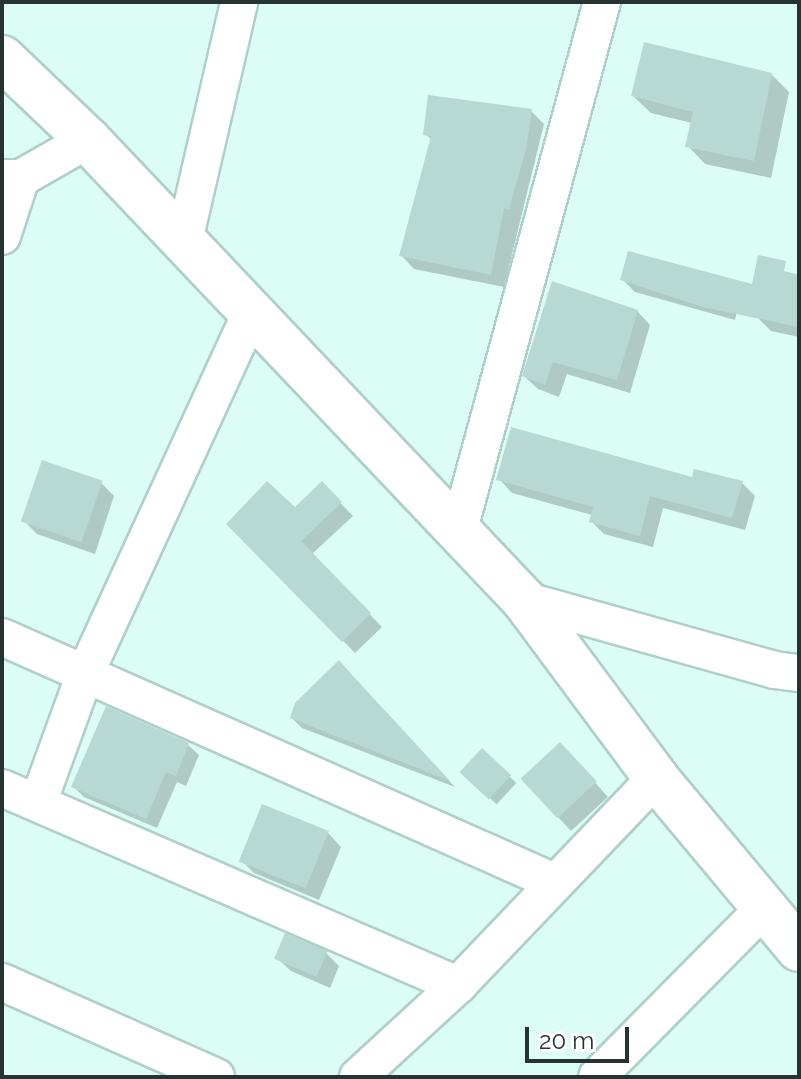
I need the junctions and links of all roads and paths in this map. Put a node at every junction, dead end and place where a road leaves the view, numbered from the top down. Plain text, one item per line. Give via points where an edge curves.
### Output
1 (239, 2) edge
2 (602, 2) edge
3 (2, 58) edge
4 (88, 140) junction
5 (12, 178) edge
6 (2, 236) edge
7 (184, 241) junction
8 (251, 313) junction
9 (458, 533) junction
10 (524, 600) junction
11 (2, 637) edge
12 (799, 673) edge
13 (85, 674) junction
14 (656, 778) junction
15 (2, 788) edge
16 (38, 803) junction
17 (554, 882) junction
18 (764, 908) junction
19 (799, 949) edge
20 (2, 982) edge
21 (458, 985) junction
22 (216, 1077) edge
23 (358, 1077) edge
24 (597, 1077) edge

1 - 7 street
2 - 9 street
3 - 4 street
4 - 5 street
4 - 7 street
5 - 6 street
7 - 8 street
8 - 9 street
8 - 13 street
9 - 10 street
10 - 12 street
10 - 14 street
11 - 13 street
13 - 16 street
13 - 17 street
14 - 17 street
14 - 18 street
15 - 16 street
16 - 21 street
17 - 21 street
18 - 19 street
18 - 24 street
20 - 22 street
21 - 23 street

